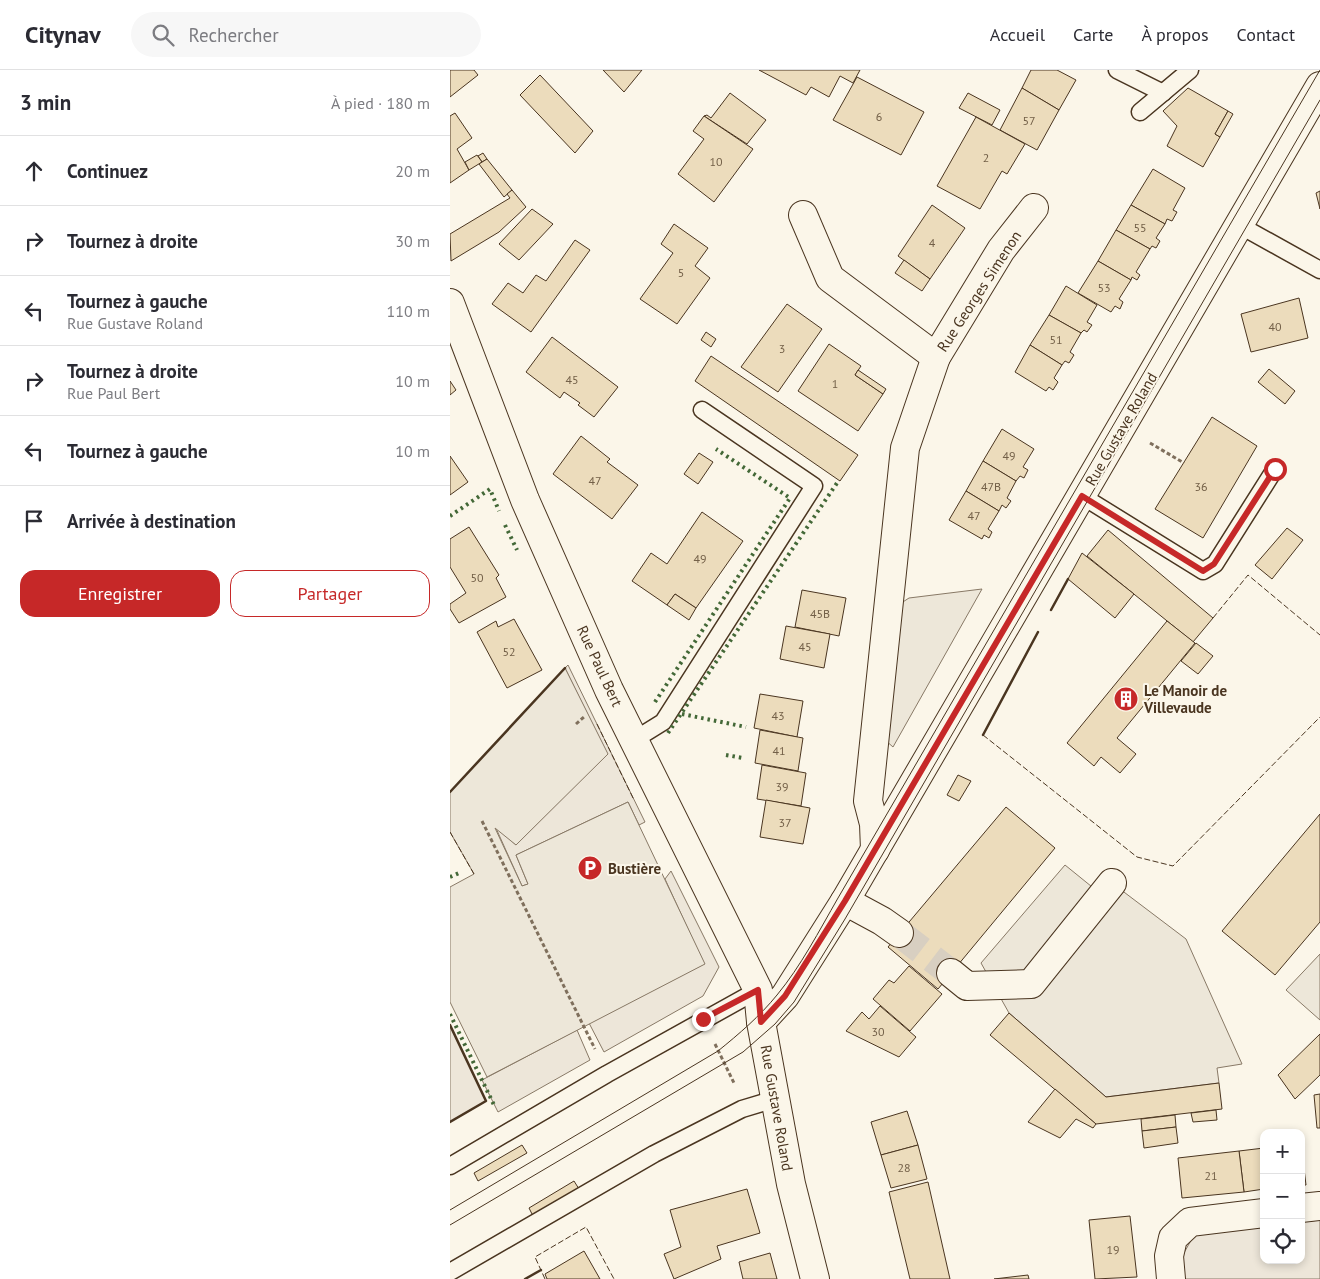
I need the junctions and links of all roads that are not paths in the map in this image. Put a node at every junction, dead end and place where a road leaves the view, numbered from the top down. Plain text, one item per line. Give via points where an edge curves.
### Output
1 (1117, 70) edge
2 (1190, 70) edge
3 (1320, 86) edge
4 (1163, 93) junction
5 (1140, 112) dead end
6 (1034, 208) dead end
7 (803, 215) dead end
8 (1239, 225) junction
9 (1320, 270) edge
10 (453, 318) edge
11 (936, 357) junction
12 (702, 410) dead end
13 (1275, 469) dead end
14 (1082, 496) junction
15 (634, 740) junction
16 (875, 850) junction
17 (1112, 883) dead end
18 (845, 901) junction
19 (899, 933) tunnel mouth
20 (951, 973) tunnel mouth
21 (758, 990) junction
22 (761, 1022) junction
23 (776, 1099) junction
24 (450, 1166) edge
25 (1320, 1206) edge
26 (1305, 1208) edge
27 (1260, 1213) edge
28 (450, 1272) edge
29 (815, 1279) edge
30 (1171, 1279) edge

1 - 4 lane
2 - 4 lane
3 - 8 street, Rue Gustave Roland
4 - 5 lane
6 - 11 street, Rue Georges Simenon via 1001,250
7 - 11 street, Rue Georges Simenon via 830,278
8 - 9 lane
8 - 14 street, Rue Gustave Roland
10 - 15 street, Rue Paul Bert via 525,500
11 - 16 street via 905,448 868,801 874,824
12 - 15 lane via 814,486 663,722
13 - 14 lane via 1214,564 1203,571
14 - 16 street, Rue Gustave Roland
15 - 21 street, Rue Paul Bert
16 - 18 street, Rue Gustave Roland
17 - 20 street via 1031,984 967,986
18 - 19 street
18 - 22 street, Rue Gustave Roland via 785,996
21 - 22 street, Rue Paul Bert
21 - 24 lane
22 - 23 street, Rue Gustave Roland
23 - 28 lane via 742,1109 654,1154
23 - 29 street, Rue Gustave Roland via 791,1184
25 - 26 street
27 - 30 street via 1190,1222 1173,1238 1169,1256

